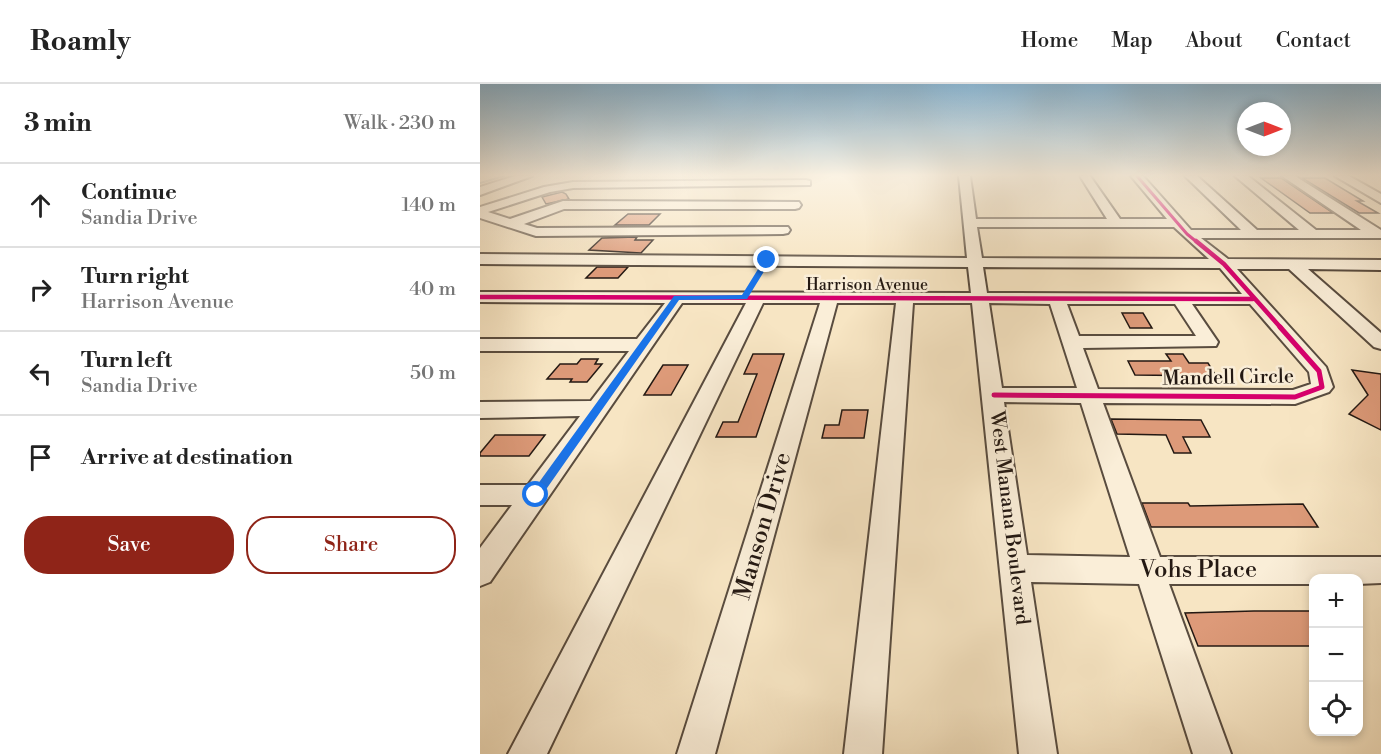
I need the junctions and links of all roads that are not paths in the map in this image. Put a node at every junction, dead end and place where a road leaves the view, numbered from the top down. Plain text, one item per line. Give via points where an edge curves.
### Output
1 (496, 207) edge
2 (558, 207) edge
3 (794, 207) edge
4 (968, 207) edge
5 (1106, 207) edge
6 (1164, 207) edge
7 (1224, 207) edge
8 (1279, 207) edge
9 (1337, 207) edge
10 (480, 213) edge
11 (970, 223) junction
12 (1116, 223) junction
13 (510, 224) junction
14 (1182, 229) junction
15 (1311, 233) junction
16 (1253, 234) junction
17 (1378, 234) edge
18 (775, 245) junction
19 (480, 259) edge
20 (976, 261) junction
21 (1224, 264) junction
22 (1294, 265) junction
23 (1381, 265) edge
24 (752, 290) junction
25 (480, 297) edge
26 (677, 298) junction
27 (830, 299) junction
28 (905, 299) junction
29 (981, 299) junction
30 (1057, 299) junction
31 (1180, 299) junction
32 (1253, 299) junction
33 (1071, 342) junction
34 (1381, 343) edge
35 (480, 345) edge
36 (643, 345) junction
37 (993, 395) junction
38 (1091, 395) junction
39 (598, 408) junction
40 (480, 410) edge
41 (480, 495) edge
42 (536, 495) junction
43 (1015, 568) junction
44 (1150, 571) junction
45 (480, 572) edge
46 (1376, 577) edge
47 (527, 754) edge
48 (696, 754) edge
49 (863, 754) edge
50 (1038, 754) edge
51 (1212, 754) edge

1 - 10 street
2 - 13 street
3 - 18 street
4 - 11 street, West Manana Boulevard
5 - 12 street
6 - 14 street, Mandell Circle
7 - 16 street
8 - 15 street
9 - 17 street
10 - 13 street
11 - 12 street
11 - 20 street, West Manana Boulevard
12 - 14 street
13 - 18 street via 536,232
14 - 16 street
14 - 21 street, Mandell Circle
15 - 16 street
15 - 17 street
18 - 19 street
18 - 20 street
18 - 24 street
20 - 21 street
20 - 29 street, West Manana Boulevard
21 - 22 street
21 - 32 street, Mandell Circle
22 - 23 street
22 - 34 street
24 - 26 street, Harrison Avenue
24 - 27 street, Harrison Avenue
24 - 47 street
25 - 26 street, Harrison Avenue
26 - 36 street
27 - 28 street, Harrison Avenue
27 - 48 street, Manson Drive
28 - 29 street, Harrison Avenue
28 - 49 street
29 - 30 street, Harrison Avenue
29 - 37 street, West Manana Boulevard
30 - 31 street, Harrison Avenue
30 - 33 street
31 - 32 street, Harrison Avenue
31 - 33 street via 1209,342
32 - 38 street, Mandell Circle via 1319,371 1322,387 1295,397
33 - 38 street
35 - 36 street
36 - 39 street
37 - 38 street, Mandell Circle
37 - 43 street, West Manana Boulevard
38 - 44 street
39 - 40 street
39 - 42 street
41 - 42 street
42 - 45 street
43 - 44 street, Vohs Place
43 - 50 street, West Manana Boulevard
44 - 46 street, Vohs Place
44 - 51 street

